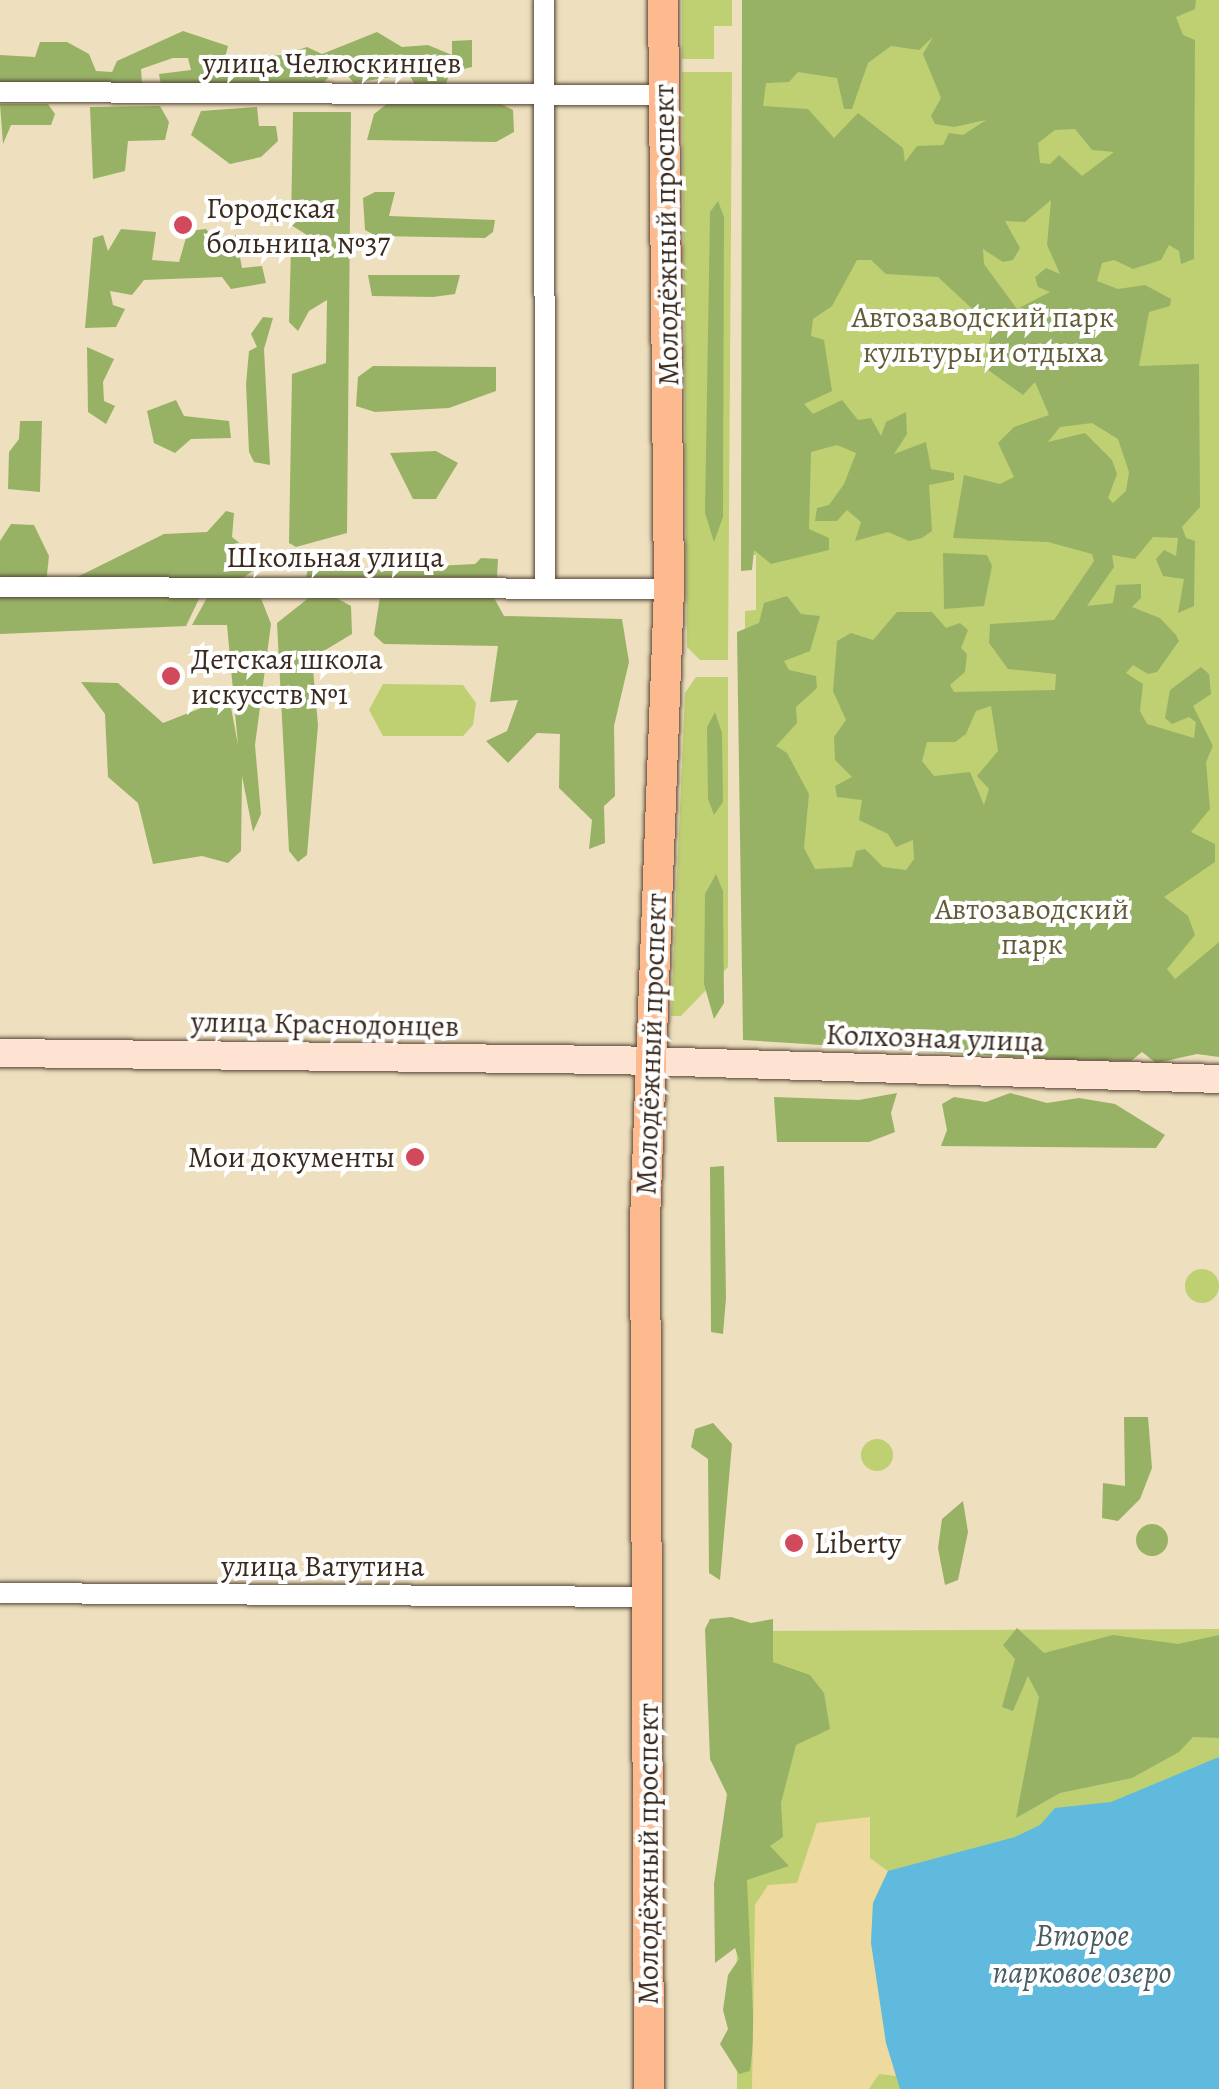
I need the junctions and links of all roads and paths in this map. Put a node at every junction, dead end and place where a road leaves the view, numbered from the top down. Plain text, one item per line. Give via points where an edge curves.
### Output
1 (544, 0) edge
2 (663, 0) edge
3 (0, 92) edge
4 (545, 93) junction
5 (664, 95) junction
6 (0, 587) edge
7 (545, 588) junction
8 (669, 588) junction
9 (0, 1054) edge
10 (649, 1062) junction
11 (1219, 1079) edge
12 (0, 1594) edge
13 (646, 1597) junction
14 (648, 2089) edge

1 - 4 street
2 - 5 main road, Молодёжный проспект
3 - 4 street, улица Челюскинцев
4 - 5 street, улица Челюскинцев
4 - 7 street
5 - 8 main road, Молодёжный проспект
6 - 7 street, Школьная улица
7 - 8 street, Школьная улица
8 - 10 main road, Молодёжный проспект
9 - 10 main road, улица Краснодонцев
10 - 11 main road, Колхозная улица
10 - 13 main road, Молодёжный проспект
12 - 13 street, улица Ватутина
13 - 14 main road, Молодёжный проспект

